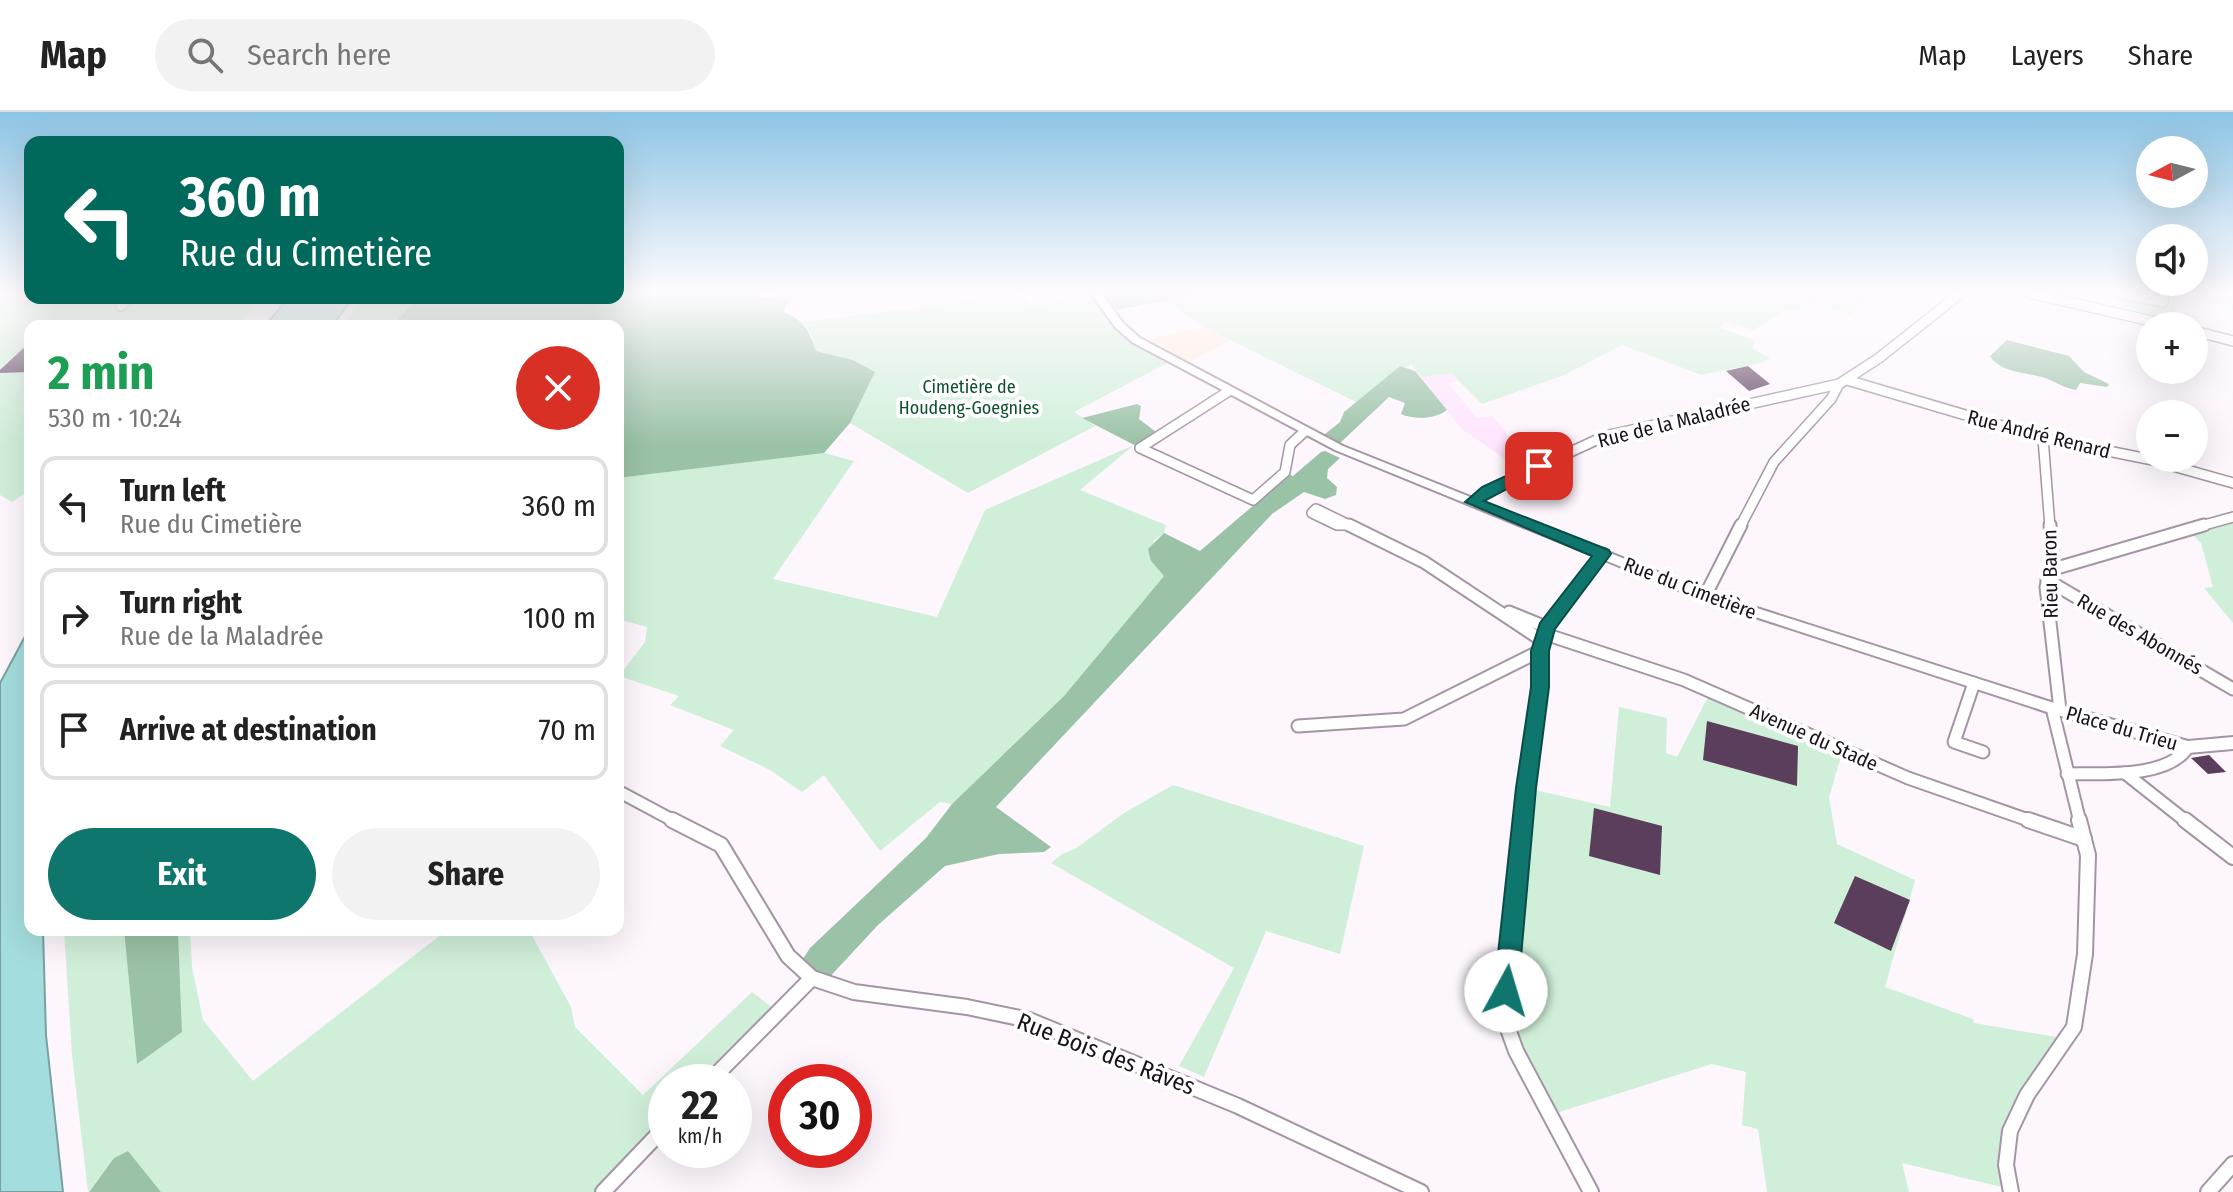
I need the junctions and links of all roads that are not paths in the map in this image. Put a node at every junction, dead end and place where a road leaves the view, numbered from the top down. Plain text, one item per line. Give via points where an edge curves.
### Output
1 (1142, 343) edge
2 (1897, 343) edge
3 (1843, 382) junction
4 (1229, 391) junction
5 (1305, 431) junction
6 (2043, 438) junction
7 (2233, 483) edge
8 (1473, 502) junction
9 (1314, 511) dead end
10 (2233, 517) edge
11 (1603, 554) junction
12 (2048, 575) junction
13 (1705, 596) junction
14 (1543, 638) junction
15 (1974, 683) junction
16 (2233, 689) edge
17 (2056, 709) junction
18 (1298, 726) dead end
19 (2233, 743) edge
20 (2188, 747) junction
21 (1983, 752) dead end
22 (2125, 773) junction
23 (2067, 774) junction
24 (624, 794) edge
25 (2084, 839) junction
26 (2233, 857) edge
27 (812, 978) junction
28 (727, 1064) edge
29 (648, 1145) edge
30 (2233, 1164) edge
31 (603, 1192) edge
32 (1421, 1192) edge
33 (1591, 1192) edge
34 (2011, 1192) edge
35 (2208, 1192) edge

1 - 4 street, Rue du Cimetière
2 - 3 street
3 - 6 street, Rue André Renard
3 - 8 street, Rue de la Maladrée via 1605,436 1488,490
3 - 13 street via 1774,462
4 - 5 street, Rue du Cimetière
4 - 5 street via 1140,448 1253,500 1285,472 1290,445
5 - 8 street, Rue du Cimetière
6 - 7 street, Rue André Renard
6 - 12 street, Rieu Baron via 2053,558
8 - 11 street, Rue du Cimetière
9 - 14 street, Avenue du Stade via 1424,562
10 - 12 street
11 - 13 street, Rue du Cimetière
11 - 14 street
12 - 16 street, Rue des Abonnés
12 - 17 street, Rieu Baron
13 - 15 street, Rue du Cimetière
14 - 18 street via 1404,719
14 - 25 street, Avenue du Stade via 1684,680 1908,778
14 - 33 street via 1503,1015 1516,1051
15 - 17 street, Rue du Cimetière
15 - 21 street via 1954,742
17 - 20 street, Place du Trieu
17 - 23 street, Place du Trieu
19 - 20 street
20 - 22 street, Place du Trieu via 2169,763
22 - 23 street, Place du Trieu
22 - 26 street
23 - 25 street
24 - 27 street, Rue Bois des Râves via 721,845 788,956
25 - 34 street via 2085,954 2074,1027 2027,1095 2010,1131 2006,1165
27 - 28 street
27 - 32 street, Rue Bois des Râves via 854,992 1029,1020 1238,1106
29 - 31 street
30 - 35 street

